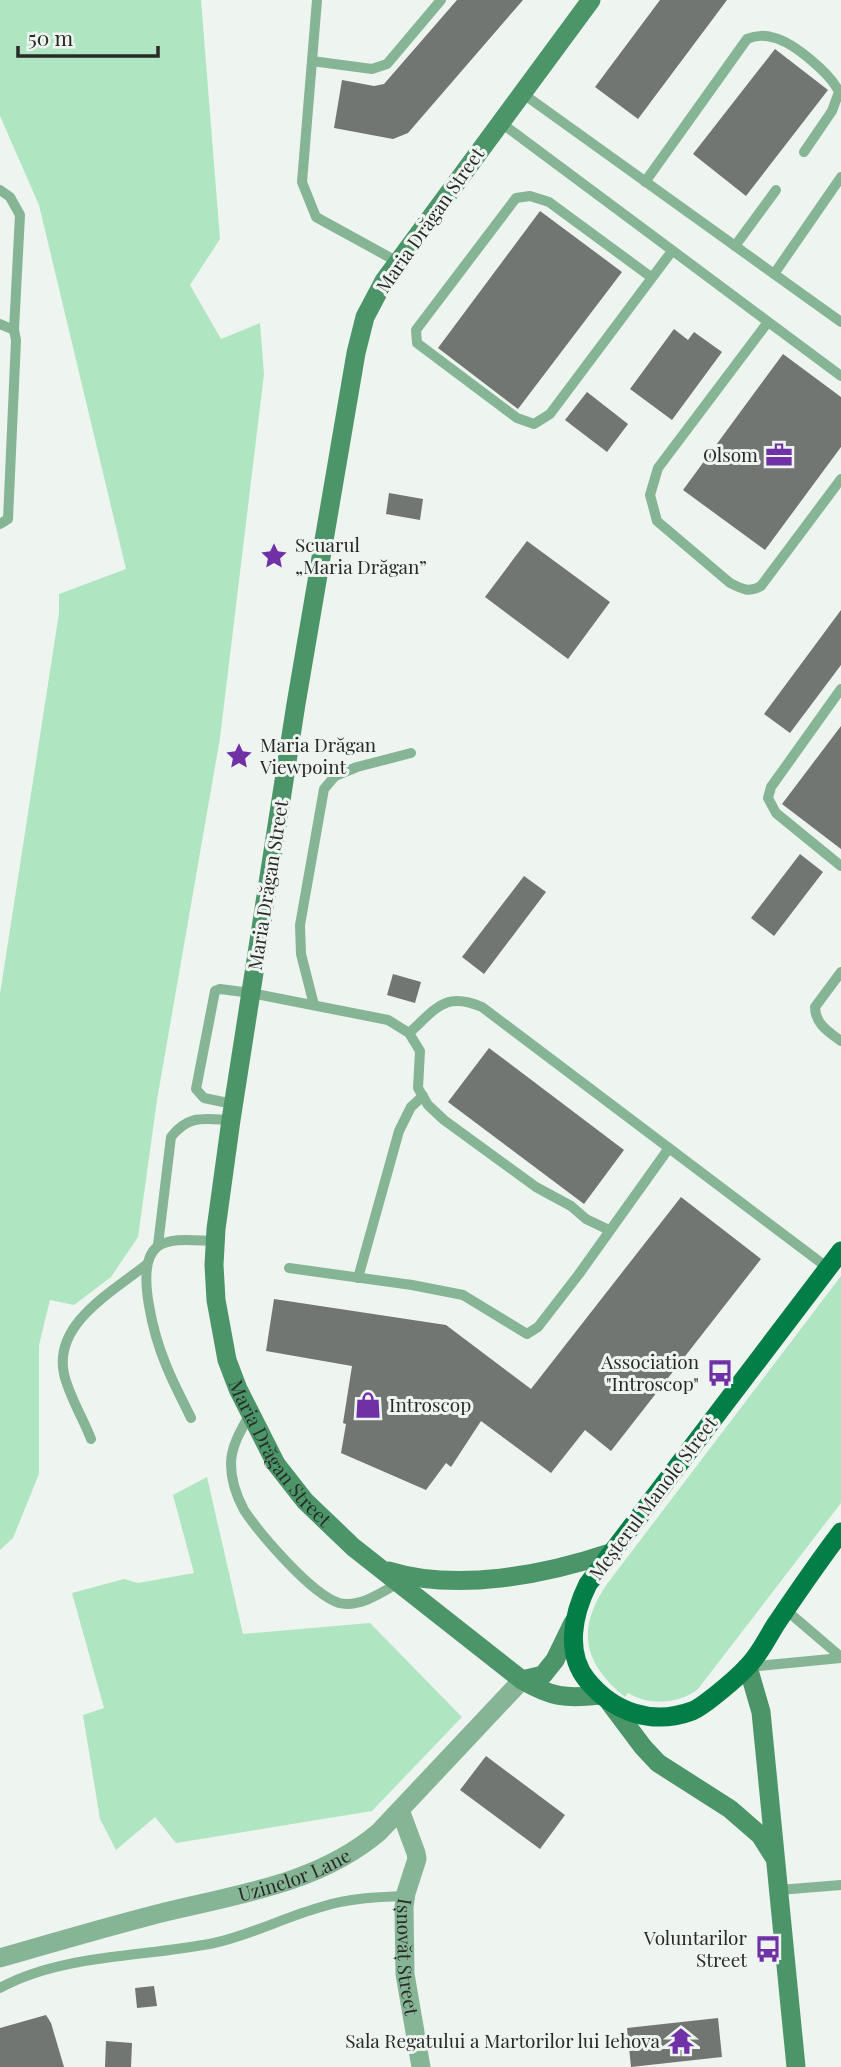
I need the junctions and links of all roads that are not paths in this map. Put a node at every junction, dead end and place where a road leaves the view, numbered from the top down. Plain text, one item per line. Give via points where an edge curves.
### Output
1 (317, 0) edge
2 (441, 0) edge
3 (591, 0) edge
4 (312, 61) junction
5 (522, 93) junction
6 (500, 122) junction
7 (804, 152) dead end
8 (841, 177) edge
9 (645, 182) junction
10 (0, 190) edge
11 (776, 190) dead end
12 (735, 246) junction
13 (672, 251) junction
14 (398, 262) junction
15 (774, 274) junction
16 (651, 278) junction
17 (768, 322) junction
18 (841, 323) edge
19 (0, 324) edge
20 (14, 330) junction
21 (841, 376) edge
22 (0, 409) edge
23 (13, 410) junction
24 (841, 479) edge
25 (0, 524) edge
26 (841, 689) edge
27 (411, 753) dead end
28 (841, 866) edge
29 (841, 972) edge
30 (251, 993) junction
31 (314, 1005) junction
32 (409, 1033) junction
33 (841, 1041) edge
34 (422, 1096) junction
35 (232, 1112) junction
36 (669, 1148) junction
37 (609, 1230) junction
38 (215, 1241) junction
39 (158, 1245) junction
40 (841, 1251) edge
41 (147, 1264) junction
42 (289, 1268) dead end
43 (828, 1268) junction
44 (358, 1278) junction
45 (250, 1414) junction
46 (191, 1418) dead end
47 (91, 1439) dead end
48 (841, 1532) edge
49 (610, 1553) junction
50 (378, 1568) junction
51 (398, 1583) junction
52 (786, 1610) junction
53 (573, 1623) junction
54 (841, 1657) edge
55 (748, 1667) junction
56 (522, 1680) junction
57 (605, 1699) junction
58 (400, 1810) junction
59 (777, 1861) junction
60 (840, 1882) edge
61 (779, 1890) junction
62 (406, 1896) junction
63 (0, 1958) edge
64 (0, 1988) edge
65 (421, 2067) edge
66 (796, 2067) edge

1 - 4 lane
2 - 4 lane via 380,68
3 - 5 main road, Maria Drăgan Street
4 - 14 lane via 302,182 316,217
5 - 6 main road, Maria Drăgan Street
5 - 9 lane
6 - 13 lane
6 - 14 main road, Maria Drăgan Street
7 - 9 lane via 832,111 839,92 822,68 778,38 760,35 747,39
8 - 15 lane
9 - 12 lane
10 - 20 lane via 20,215
11 - 12 lane
12 - 15 lane
13 - 16 lane
13 - 17 lane
14 - 30 main road, Maria Drăgan Street via 365,317 356,353
15 - 18 lane
16 - 16 lane via 550,414 534,424 517,418 417,343 416,330 516,198 530,196 549,202
17 - 21 lane
17 - 24 lane via 657,468 650,495 657,521 730,583 753,590 761,586
19 - 20 lane
20 - 23 lane
22 - 23 lane
23 - 25 lane via 8,519
26 - 28 lane via 768,798 776,813
27 - 31 lane via 335,776 324,789 300,925 301,954
29 - 33 lane via 815,1013 826,1030
30 - 31 lane
30 - 35 main road, Maria Drăgan Street
30 - 35 lane via 220,989 213,995 196,1089
31 - 32 lane via 388,1020
32 - 34 lane via 420,1051 418,1088
32 - 36 lane via 444,1001 465,1000 482,1007
34 - 37 lane via 443,1120 536,1187
34 - 44 lane via 399,1131
35 - 38 main road, Maria Drăgan Street
35 - 39 lane via 193,1119 171,1137
36 - 37 lane
36 - 43 lane
37 - 44 lane via 538,1327 527,1334 463,1295
38 - 39 lane
38 - 45 main road, Maria Drăgan Street via 221,1329
39 - 41 lane
40 - 43 main road, Meșterul Manole Street
41 - 46 lane via 154,1327
41 - 47 lane via 78,1319 68,1336 62,1357 64,1375
42 - 44 lane
43 - 49 main road, Meșterul Manole Street
45 - 50 main road, Maria Drăgan Street via 276,1464 305,1501
45 - 51 lane via 236,1438 231,1463 243,1507 264,1537 325,1596 340,1603 356,1604
48 - 52 main road
49 - 50 main road via 552,1569 441,1581
49 - 53 main road, Meșterul Manole Street via 587,1584
50 - 51 main road, Maria Drăgan Street
51 - 56 main road, Maria Drăgan Street
52 - 54 lane
52 - 55 main road
53 - 56 main road via 543,1675
53 - 57 main road, Meșterul Manole Street via 574,1651 582,1673
54 - 55 lane
55 - 57 main road via 694,1711 658,1718 632,1713
55 - 59 main road via 761,1712
56 - 57 main road, Maria Drăgan Street via 543,1693
56 - 58 street, Uzinelor Lane
57 - 59 main road via 658,1763 730,1809 760,1835
58 - 62 street, Ișnovăț Street via 417,1859
58 - 63 street, Uzinelor Lane via 347,1857 296,1879
59 - 61 main road
60 - 61 lane
61 - 66 main road
62 - 64 lane via 321,1906 225,1940 67,1965 21,1977
62 - 65 street, Ișnovăț Street via 405,1974

